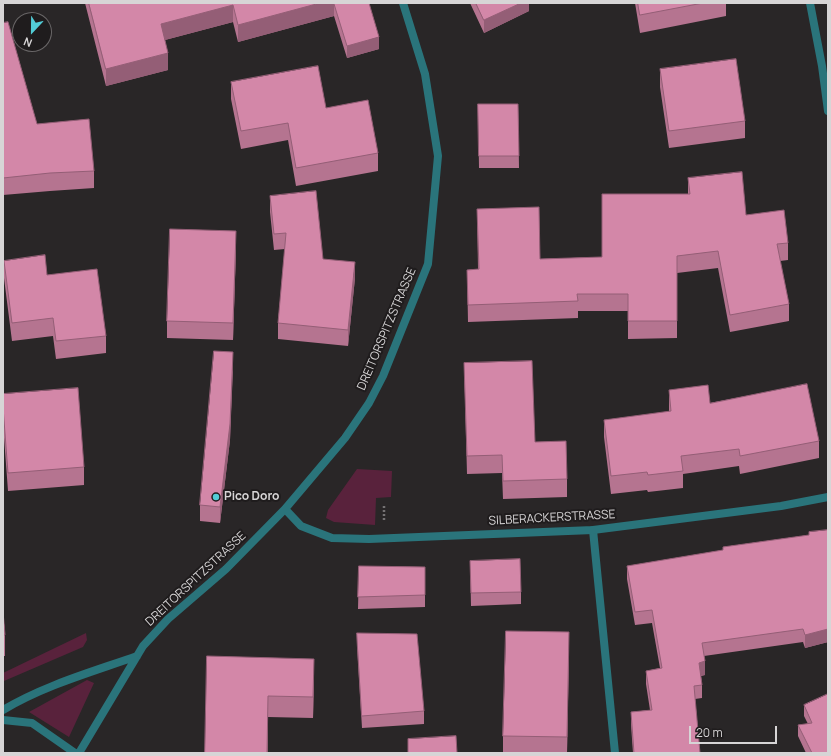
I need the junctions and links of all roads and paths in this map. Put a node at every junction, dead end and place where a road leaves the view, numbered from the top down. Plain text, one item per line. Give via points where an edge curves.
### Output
1 (403, 3) edge
2 (810, 3) edge
3 (828, 111) edge
4 (828, 497) edge
5 (285, 509) junction
6 (593, 530) junction
7 (137, 656) junction
8 (3, 710) edge
9 (3, 720) edge
10 (74, 753) edge
11 (79, 753) edge
12 (615, 753) edge

1 - 5 street, DREITORSPITZSTRASSE via 425,74 438,156 428,264 383,376 369,403 345,438
2 - 3 street
4 - 6 street, SILBERACKERSTRASSE via 780,506
5 - 6 street, SILBERACKERSTRASSE via 301,526 332,538 376,539
5 - 7 street, DREITORSPITZSTRASSE via 226,569 168,619
6 - 12 street
7 - 8 street via 57,684 23,698
7 - 11 street, DREITORSPITZSTRASSE
9 - 10 street via 32,723

